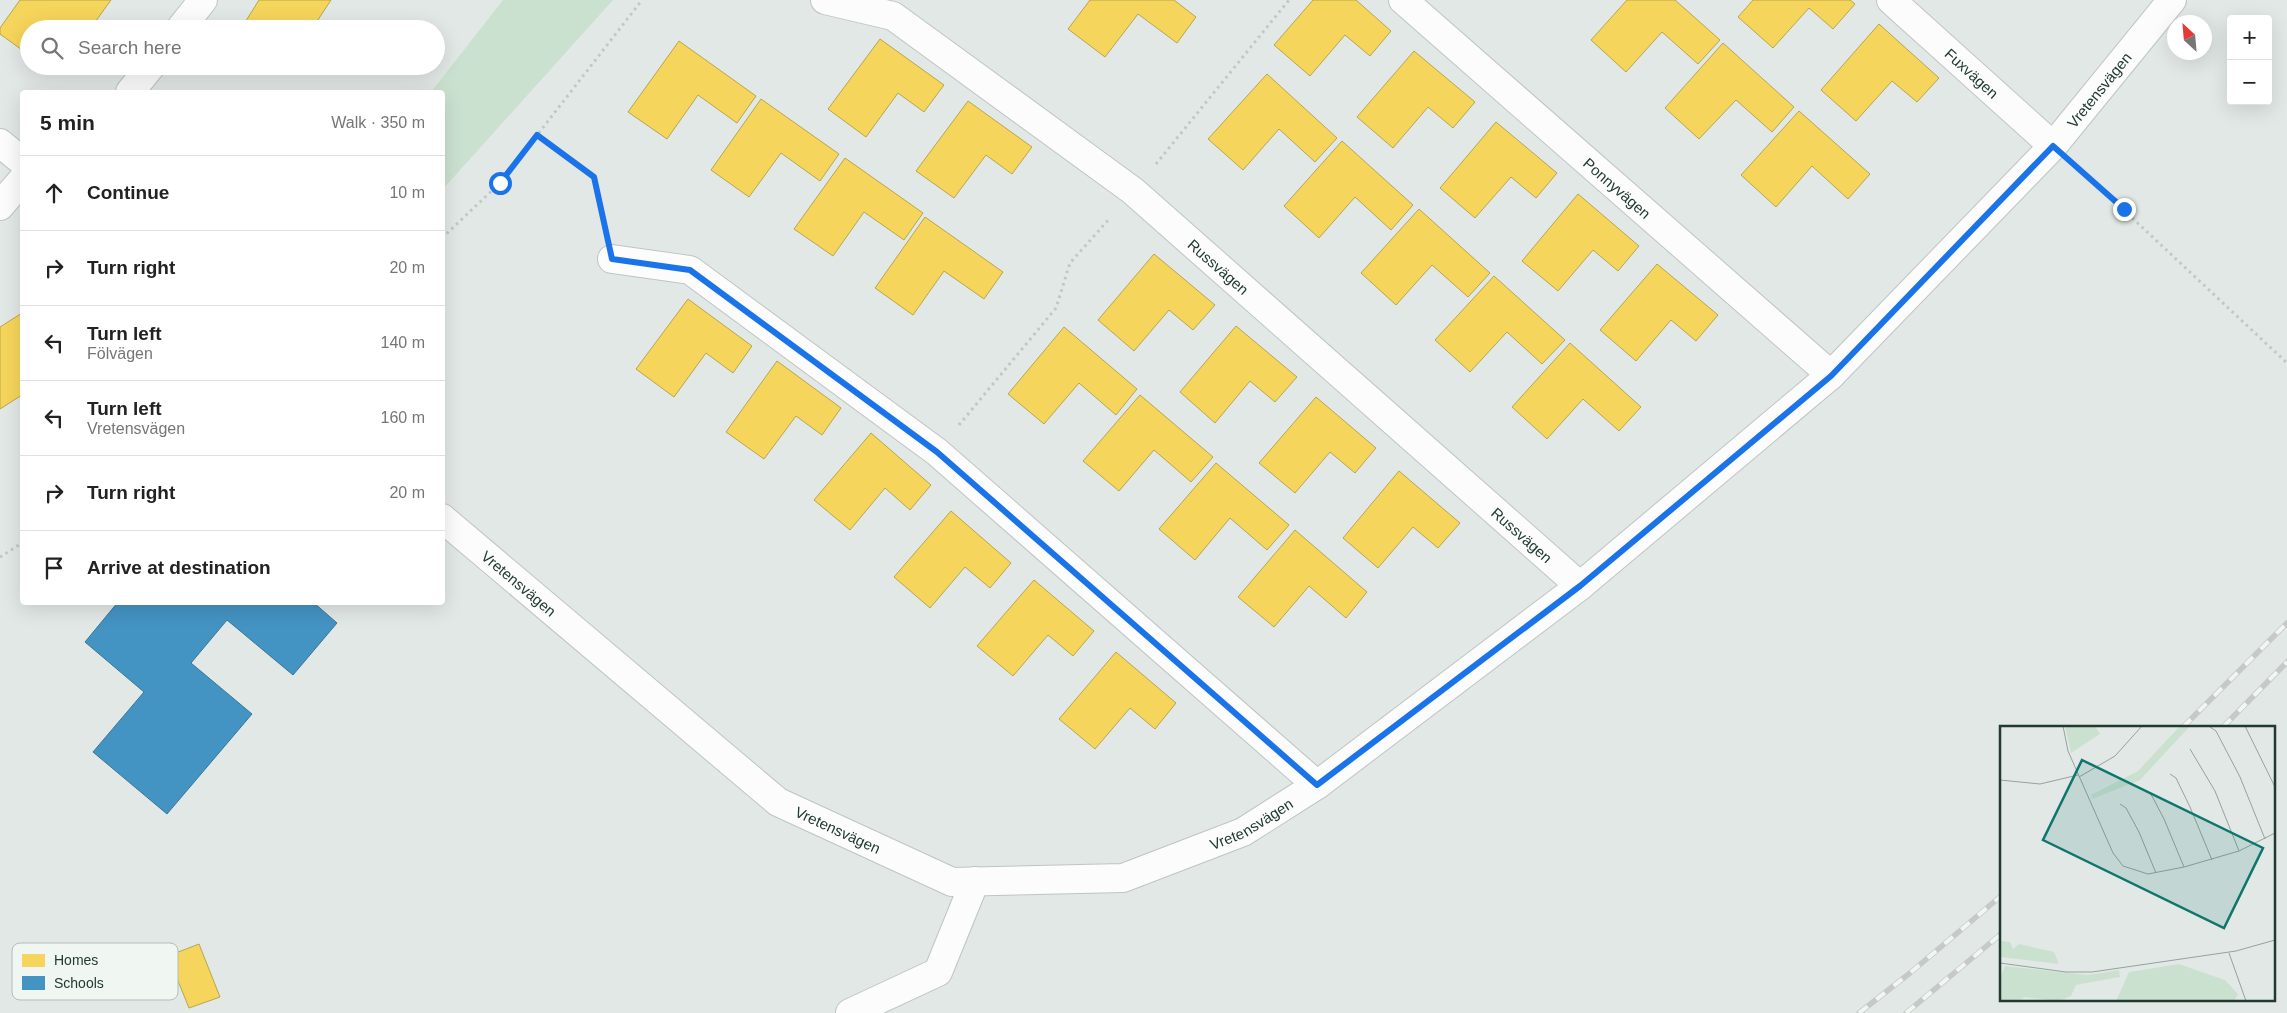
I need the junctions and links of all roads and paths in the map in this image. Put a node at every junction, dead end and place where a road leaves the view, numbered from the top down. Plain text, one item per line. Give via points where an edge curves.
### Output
1 (203, 0) edge
2 (642, 0) edge
3 (825, 0) edge
4 (1290, 0) edge
5 (1403, 0) edge
6 (1892, 0) edge
7 (2172, 0) edge
8 (187, 20) edge
9 (144, 75) edge
10 (132, 90) edge
11 (537, 135) junction
12 (0, 142) edge
13 (2053, 146) junction
14 (20, 159) edge
15 (20, 182) edge
16 (1133, 192) junction
17 (0, 206) edge
18 (445, 235) edge
19 (612, 259) joint
20 (2287, 364) edge
21 (1831, 376) junction
22 (937, 452) junction
23 (445, 521) edge
24 (20, 545) edge
25 (0, 557) edge
26 (1580, 586) junction
27 (1317, 785) junction
28 (975, 882) junction
29 (850, 1013) edge

1 - 8 street
2 - 11 path
3 - 16 street, Russvägen via 893,16
4 - 16 path
5 - 21 street, Ponnyvägen
6 - 13 street, Fuxvägen
7 - 13 street, Vretensvägen
9 - 10 street
11 - 18 path via 500,183
11 - 19 path via 594,177
12 - 14 street
13 - 20 path via 2131,215
13 - 21 street, Vretensvägen
15 - 17 street
16 - 22 path via 1070,263 1056,308
16 - 26 street, Russvägen
19 - 22 street via 690,270
21 - 26 street, Vretensvägen
22 - 27 street
23 - 28 street, Vretensvägen via 778,802 952,882
24 - 25 path
26 - 27 street, Vretensvägen
27 - 28 street, Vretensvägen via 1242,832 1123,878
28 - 29 street via 938,972

